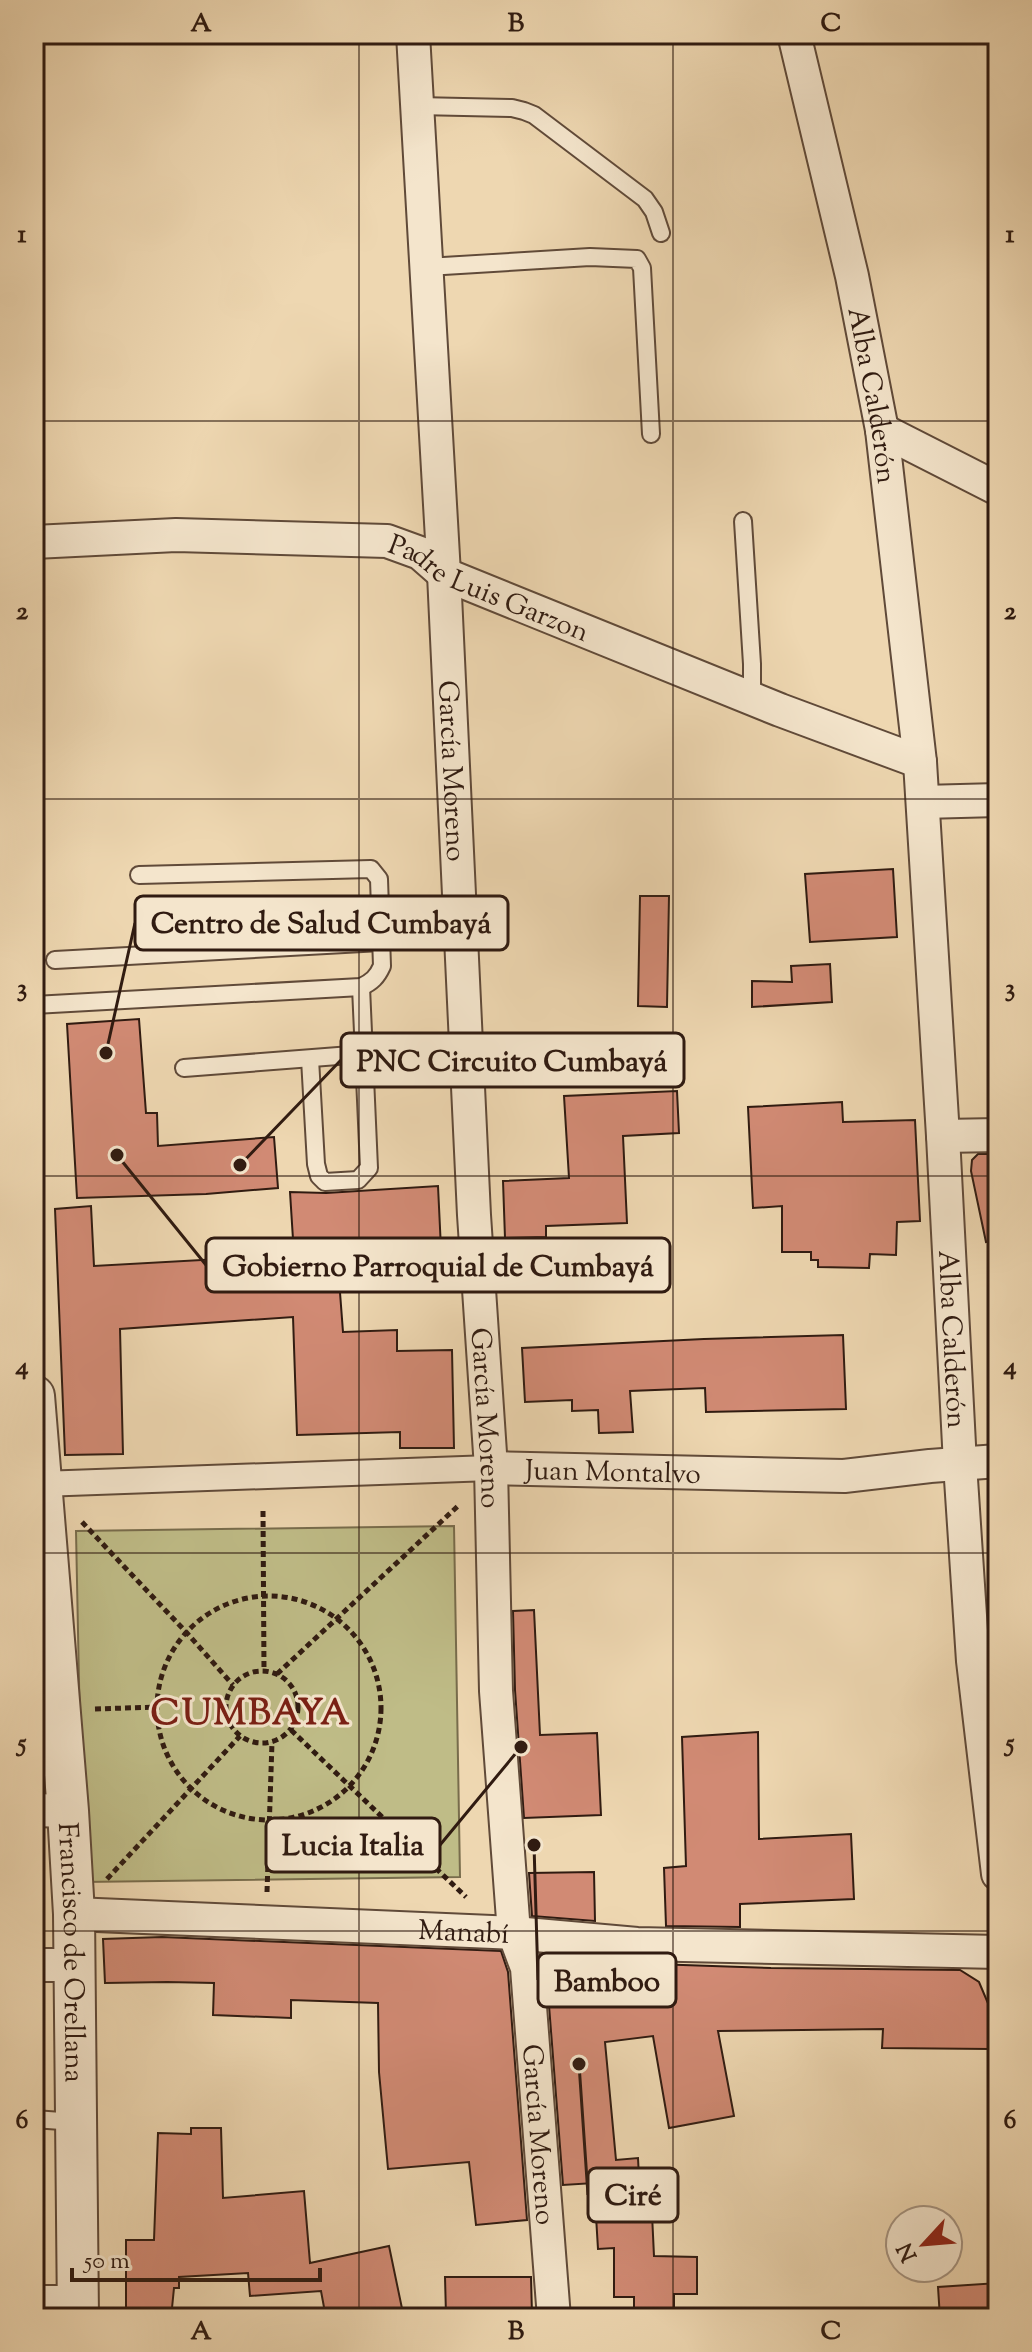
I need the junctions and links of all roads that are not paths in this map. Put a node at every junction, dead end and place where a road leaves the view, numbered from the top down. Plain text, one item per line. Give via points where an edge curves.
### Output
1 (413, 34) edge
2 (794, 34) edge
3 (417, 106) junction
4 (661, 233) dead end
5 (427, 267) junction
6 (882, 430) junction
7 (651, 434) dead end
8 (998, 489) edge
9 (743, 521) dead end
10 (34, 542) edge
11 (444, 574) junction
12 (752, 699) junction
13 (920, 762) junction
14 (998, 800) edge
15 (923, 802) junction
16 (139, 875) dead end
17 (381, 942) junction
18 (55, 960) dead end
19 (361, 987) junction
20 (34, 1005) edge
21 (364, 1054) junction
22 (310, 1059) junction
23 (184, 1068) dead end
24 (998, 1135) edge
25 (943, 1136) junction
26 (34, 1396) edge
27 (998, 1461) edge
28 (960, 1464) junction
29 (491, 1468) junction
30 (37, 1484) edge
31 (51, 1810) edge
32 (998, 1874) edge
33 (74, 1914) junction
34 (514, 1933) junction
35 (998, 1952) edge
36 (34, 1965) edge
37 (75, 1965) junction
38 (34, 2119) edge
39 (77, 2122) junction
40 (34, 2302) edge
41 (78, 2310) edge
42 (554, 2318) edge

1 - 3 street, García Moreno
2 - 6 street, Alba Calderón via 852,276
3 - 4 lane via 512,108 534,115 645,199
3 - 5 street, García Moreno
5 - 7 lane via 637,259 642,268
5 - 11 street, García Moreno
6 - 8 street
6 - 13 street, Alba Calderón
9 - 12 lane
10 - 11 street, Padre Luis Garzon via 176,535 387,541 420,553
11 - 12 street, Padre Luis Garzon
11 - 29 street, García Moreno
12 - 13 street, Padre Luis Garzon
13 - 15 street, Alba Calderón
14 - 15 street
15 - 25 street, Alba Calderón
16 - 17 lane via 371,869 379,879
17 - 18 lane
17 - 19 lane via 378,976
19 - 20 lane
19 - 21 lane
21 - 22 lane
21 - 22 lane via 369,1168 358,1180 345,1183 325,1182 319,1176
22 - 23 lane
24 - 25 street
25 - 28 street, Alba Calderón
26 - 30 street, Francisco de Orellana
27 - 28 street, Juan Montalvo
28 - 29 street, Juan Montalvo via 844,1476
28 - 32 street, Alba Calderón via 973,1661
29 - 30 street, Juan Montalvo
29 - 34 street, García Moreno via 496,1691
30 - 31 street, Francisco de Orellana
31 - 33 street, Francisco de Orellana
33 - 34 street, Manabí
33 - 37 street, Francisco de Orellana
34 - 35 street, Manabí via 637,1944
34 - 42 street, García Moreno via 527,1968
36 - 37 street
37 - 39 street, Francisco de Orellana
38 - 39 lane
39 - 41 street, Francisco de Orellana
40 - 41 street

